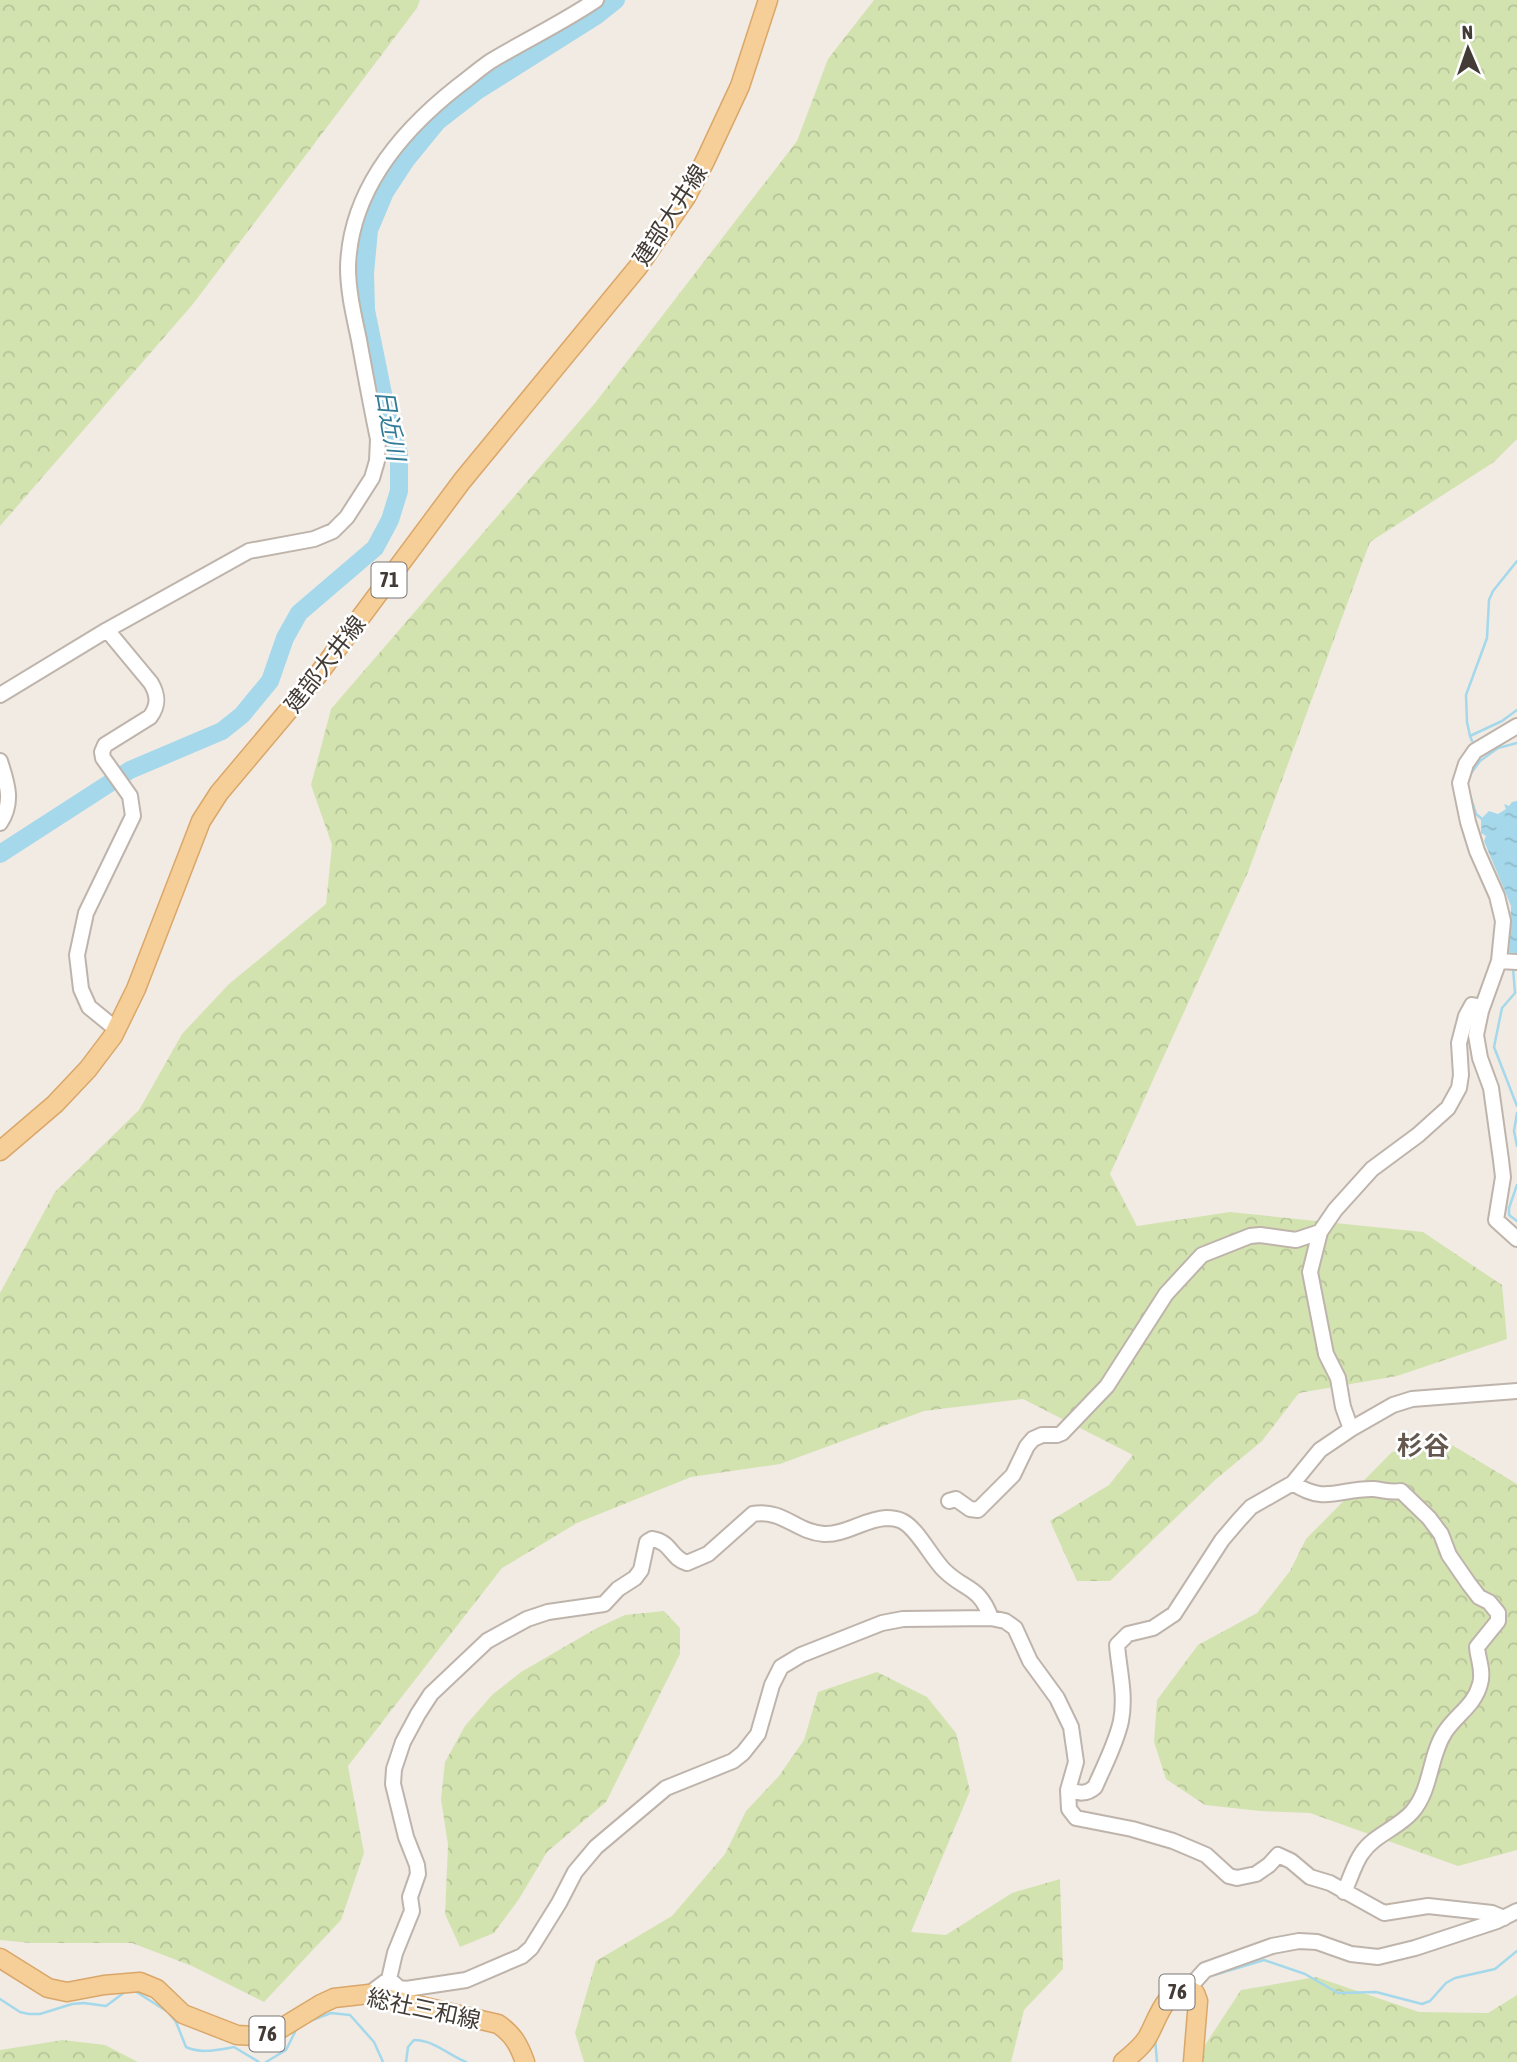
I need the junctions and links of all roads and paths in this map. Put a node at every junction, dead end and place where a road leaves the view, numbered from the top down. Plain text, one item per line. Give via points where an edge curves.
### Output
1 (596, 0) edge
2 (768, 0) edge
3 (107, 630) junction
4 (0, 695) edge
5 (1517, 726) edge
6 (0, 761) edge
7 (0, 823) edge
8 (1509, 961) edge
9 (1482, 1007) junction
10 (116, 1029) junction
11 (0, 1151) edge
12 (1320, 1233) junction
13 (1517, 1239) edge
14 (1517, 1391) edge
15 (1351, 1429) junction
16 (1293, 1483) junction
17 (949, 1501) dead end
18 (991, 1618) junction
19 (1068, 1790) junction
20 (1345, 1892) junction
21 (1511, 1914) edge
22 (0, 1958) edge
23 (389, 1979) junction
24 (1188, 1989) junction
25 (369, 1994) junction
26 (525, 2062) edge
27 (1123, 2062) edge
28 (1193, 2062) edge

1 - 3 street via 488,63 447,95 410,129 370,182 358,211 348,267 350,300 378,439 377,461 372,478 347,517 314,540 249,551
2 - 10 main road, 建部大井線 / 71 via 740,86 705,161 638,267 462,481 314,680 201,821
3 - 4 street
3 - 10 street via 150,683 157,702 150,717 105,745 102,752 130,796 133,816 86,913 77,955 81,989 89,1007
5 - 8 street via 1475,751 1460,783 1477,851 1501,908
6 - 7 street via 9,805
8 - 9 street
9 - 12 street via 1472,1005 1466,1016 1459,1043 1459,1088 1448,1108 1372,1169
9 - 13 street via 1476,1035 1491,1088 1503,1177 1496,1220
10 - 11 main road, 建部大井線 / 71 via 89,1069
12 - 15 street via 1310,1272 1326,1354 1338,1378
12 - 17 street via 1296,1240 1250,1236 1202,1255 1166,1294 1107,1386 1062,1433 1033,1439 1013,1475 978,1510 956,1499
14 - 15 street via 1412,1399
15 - 16 street via 1320,1450
16 - 19 street via 1251,1507 1239,1520 1174,1614 1153,1628 1121,1638 1117,1645 1121,1720 1114,1744 1095,1787 1081,1793
16 - 20 street via 1311,1494 1401,1491 1441,1534 1449,1555 1474,1590 1498,1613 1498,1621 1477,1647 1480,1685 1473,1700 1444,1732 1415,1810 1362,1853
18 - 19 street via 1015,1628 1071,1727 1076,1762
18 - 23 street via 902,1619 801,1654 781,1667 758,1734 743,1753 666,1788 596,1847 575,1872 531,1948 467,1980 406,1989
18 - 23 street via 973,1588 944,1569 904,1521 884,1518 821,1534 776,1514 753,1514 708,1554 687,1563 668,1545 652,1539 647,1542 642,1570 604,1604 548,1612 487,1640 431,1694 418,1714 394,1769 393,1784 418,1874 410,1897 411,1917
19 - 20 street via 1069,1809 1076,1818 1174,1841 1206,1855 1229,1876 1256,1874 1278,1855 1310,1877
20 - 21 street via 1384,1913 1428,1906
21 - 24 street via 1378,1957 1351,1954 1317,1942 1272,1946 1205,1970
22 - 25 main road, 総社三和線 / 76 via 48,1988 67,1992 140,1982 157,1989 183,2014 237,2035 275,2032 334,1998
23 - 25 street
24 - 27 main road, 76 via 1167,1999 1145,2040
24 - 28 main road, 76 via 1198,2001
25 - 26 main road, 総社三和線 / 76 via 498,2024 514,2038

